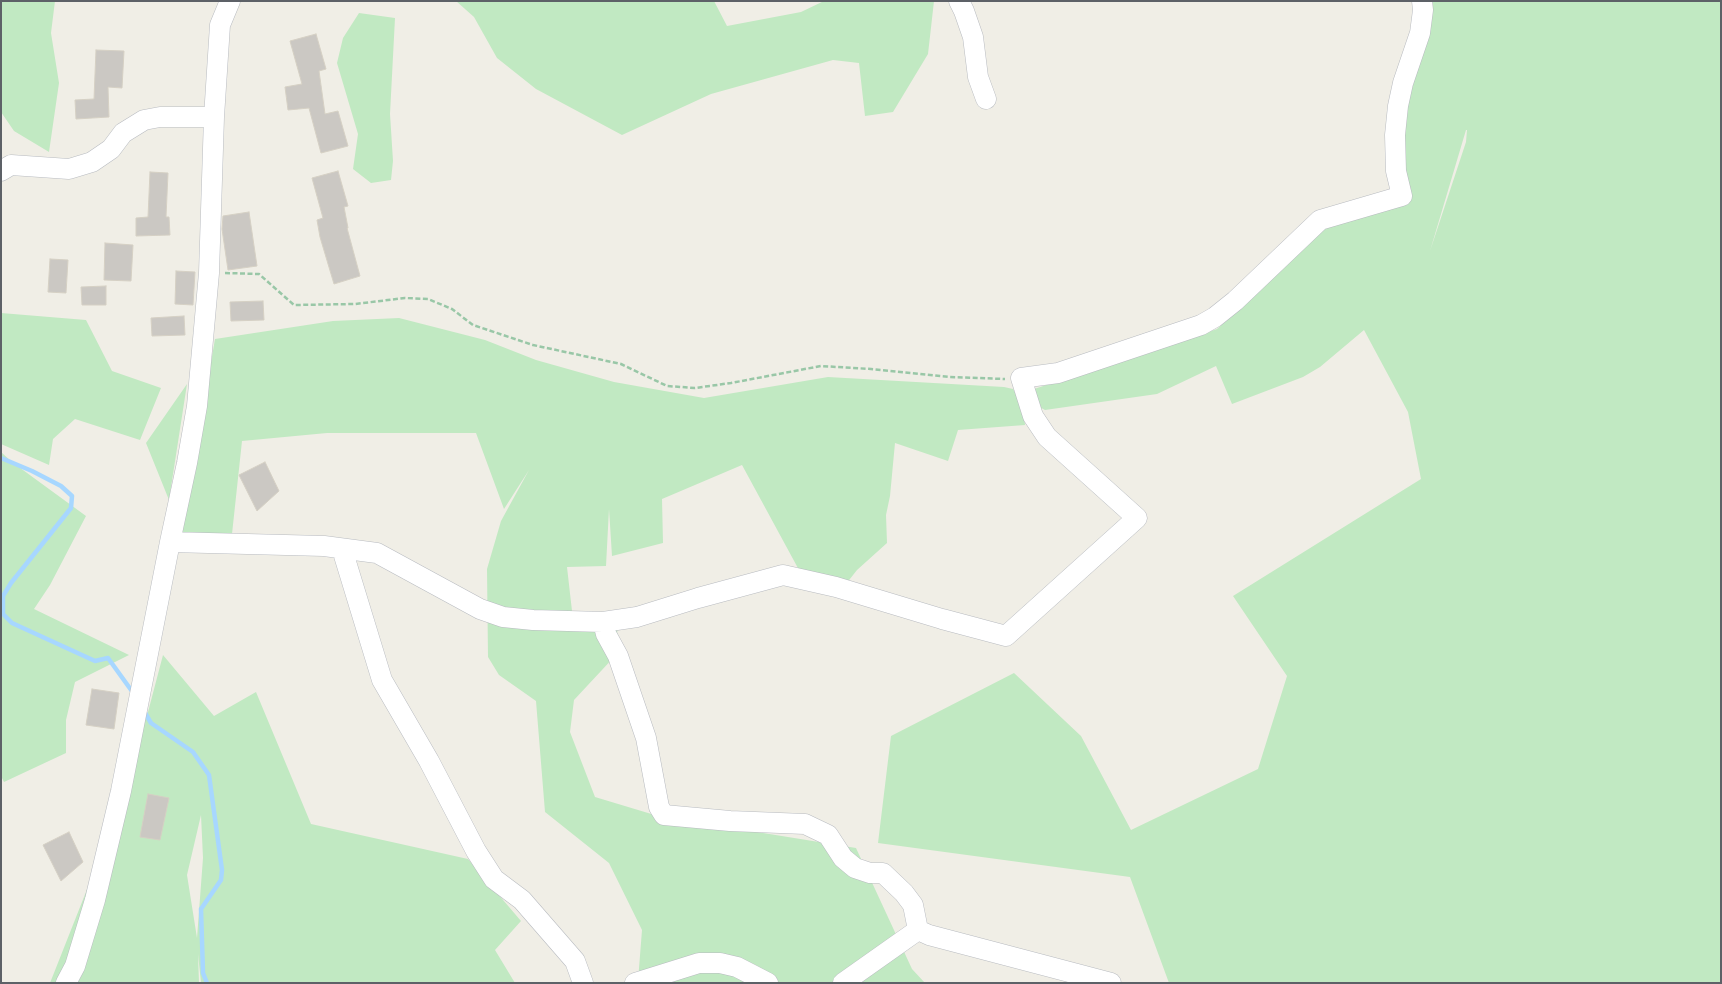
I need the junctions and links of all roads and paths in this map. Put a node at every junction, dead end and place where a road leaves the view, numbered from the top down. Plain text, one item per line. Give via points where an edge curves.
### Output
1 (230, 1) edge
2 (959, 1) edge
3 (1422, 1) edge
4 (986, 99) dead end
5 (214, 116) junction
6 (1, 171) edge
7 (209, 273) junction
8 (1021, 378) junction
9 (170, 542) junction
10 (342, 549) junction
11 (603, 622) junction
12 (918, 930) junction
13 (66, 983) edge
14 (583, 983) edge
15 (635, 983) edge
16 (768, 983) edge
17 (843, 983) edge
18 (1111, 983) edge

1 - 5 street via 220,25
2 - 4 street via 973,37 978,77
3 - 8 street via 1420,33 1403,83 1395,135 1396,171 1402,196 1320,220 1235,301 1201,325 1058,373
5 - 6 street via 144,120 123,132 111,149 92,162 68,170 11,165
5 - 7 street
7 - 8 path via 259,274 294,306 405,298 428,300 452,309 473,325 533,345 621,364 667,386 695,388 821,366 950,377
7 - 9 street via 197,406
8 - 11 street via 1033,416 1043,431 1137,518 1006,636 783,575 637,617
9 - 10 street
9 - 13 street via 121,791 95,900 75,966
10 - 11 street via 377,553 480,609 503,617
10 - 14 street via 382,680 476,851 494,879 522,900 574,961
11 - 12 street via 646,738 659,807 664,815 805,824 828,835 843,858 855,868 870,873 883,872 913,905
12 - 17 street
12 - 18 street
15 - 16 street via 699,963 737,967

